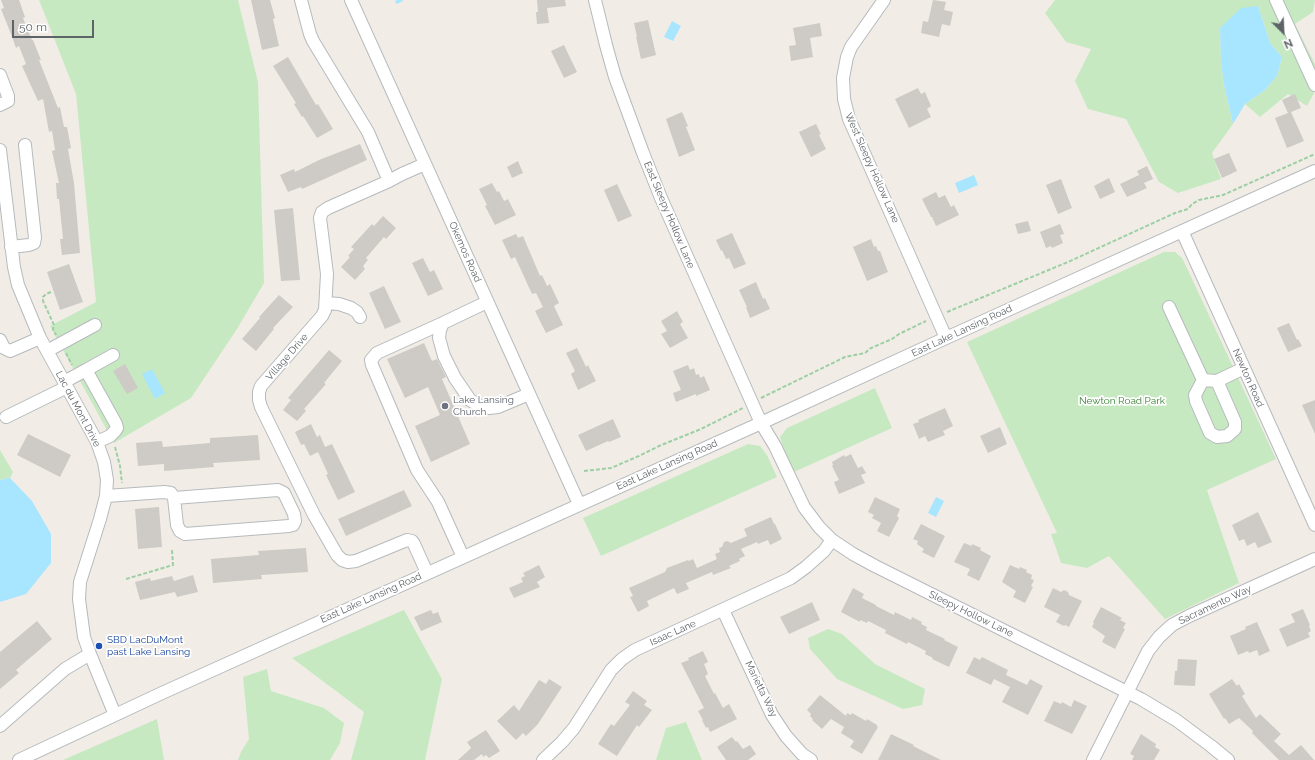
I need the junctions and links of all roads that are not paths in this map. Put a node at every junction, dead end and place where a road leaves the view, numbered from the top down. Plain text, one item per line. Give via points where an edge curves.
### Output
1 (301, 0) edge
2 (351, 0) edge
3 (595, 0) edge
4 (884, 0) edge
5 (1276, 0) edge
6 (0, 75) edge
7 (1315, 84) edge
8 (0, 105) edge
9 (25, 145) dead end
10 (0, 150) edge
11 (425, 164) junction
12 (1315, 171) edge
13 (389, 181) junction
14 (3, 199) edge
15 (1182, 230) junction
16 (11, 247) junction
17 (487, 302) junction
18 (326, 303) junction
19 (1169, 306) dead end
20 (360, 317) dead end
21 (443, 323) junction
22 (95, 325) dead end
23 (40, 338) junction
24 (946, 338) junction
25 (0, 340) edge
26 (47, 351) junction
27 (113, 355) dead end
28 (1244, 368) junction
29 (86, 370) junction
30 (1203, 380) junction
31 (1217, 382) junction
32 (66, 384) junction
33 (529, 394) junction
34 (6, 418) dead end
35 (761, 423) junction
36 (97, 442) junction
37 (106, 496) junction
38 (174, 498) junction
39 (579, 504) junction
40 (1315, 525) edge
41 (832, 540) junction
42 (463, 557) junction
43 (1315, 559) edge
44 (427, 573) junction
45 (723, 610) junction
46 (90, 654) junction
47 (1126, 692) junction
48 (116, 715) junction
49 (0, 726) edge
50 (19, 760) edge
51 (543, 760) edge
52 (811, 760) edge
53 (1093, 760) edge
54 (1228, 760) edge

1 - 13 street via 313,41 368,132
2 - 11 street, Okemos Road
3 - 35 street, East Sleepy Hollow Lane via 615,76 643,153
4 - 24 street, West Sleepy Hollow Lane via 851,47 844,68 844,99 850,119
5 - 7 street
6 - 8 street via 8,96 8,101
9 - 16 street via 35,238 34,243 29,246
10 - 14 street, Lac du Mont Drive
11 - 13 street, Village Drive
11 - 17 street, Okemos Road
12 - 15 street, East Lake Lansing Road
13 - 18 street, Village Drive via 322,212 320,218 327,274
14 - 16 street, Lac du Mont Drive
15 - 24 street, East Lake Lansing Road
15 - 28 street, Newton Road
16 - 23 street, Lac du Mont Drive via 18,285
17 - 21 street
17 - 33 street, Okemos Road
18 - 20 street via 351,308
18 - 44 street, Village Drive via 322,316 261,386 261,407 314,515 342,560 356,561 407,540 414,544
19 - 30 street
21 - 33 street via 439,338 444,356 470,400 489,408 498,407
21 - 42 street via 377,354 371,360 417,470 438,502
22 - 26 street
23 - 25 street via 10,351 4,348
23 - 26 street, Lac du Mont Drive
24 - 35 street, East Lake Lansing Road
26 - 32 street, Lac du Mont Drive
27 - 29 street
28 - 31 street
28 - 40 street, Newton Road
29 - 32 street
29 - 36 street via 117,428 110,436
30 - 31 street
30 - 31 street via 1195,395 1196,400 1210,433 1217,438 1227,436 1235,429 1235,422
32 - 34 street
32 - 36 street, Lac du Mont Drive
33 - 39 street, Okemos Road
35 - 39 street, East Lake Lansing Road
35 - 41 street, Sleepy Hollow Lane via 804,507
36 - 37 street, Lac du Mont Drive via 104,462
37 - 38 street via 164,492
37 - 46 street, Lac du Mont Drive via 80,582 81,620
38 - 38 street via 177,525 180,532 185,534 289,526 295,521 284,493 278,490
39 - 42 street, East Lake Lansing Road
41 - 45 street, Isaac Lane via 824,552 791,578
41 - 47 street, Sleepy Hollow Lane via 875,566
42 - 44 street, East Lake Lansing Road
43 - 47 street, Sacramento Way via 1172,625 1148,651
44 - 48 street, East Lake Lansing Road
45 - 51 street, Isaac Lane via 635,650 622,659 574,728
45 - 52 street, Marietta Way via 772,715 786,736
46 - 48 street, Lac du Mont Drive
46 - 49 street via 65,669
47 - 53 street, Sacramento Way
47 - 54 street, Sleepy Hollow Lane via 1176,720
48 - 50 street, East Lake Lansing Road

